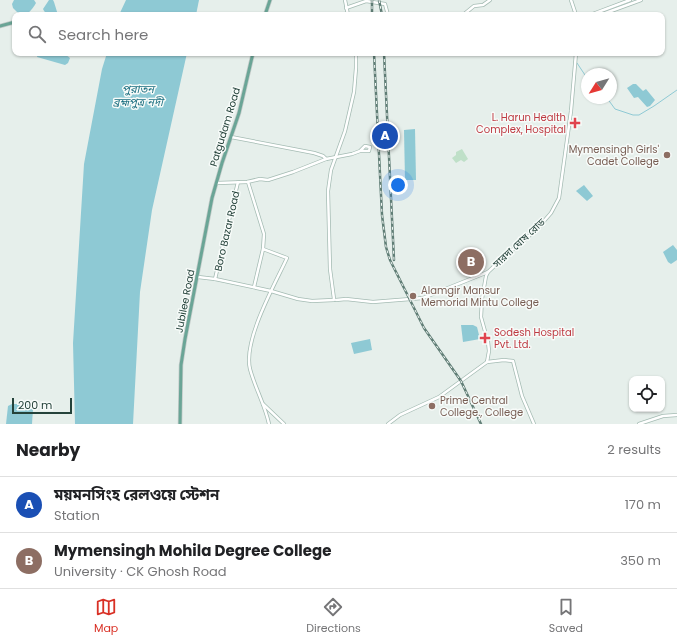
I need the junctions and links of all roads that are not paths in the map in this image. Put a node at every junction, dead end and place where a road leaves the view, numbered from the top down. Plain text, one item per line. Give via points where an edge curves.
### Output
1 (270, 0) edge
2 (345, 0) edge
3 (490, 0) edge
4 (571, 0) edge
5 (630, 0) edge
6 (641, 0) edge
7 (385, 2) edge
8 (346, 8) junction
9 (266, 12) edge
10 (347, 12) edge
11 (387, 12) edge
12 (467, 12) edge
13 (575, 12) edge
14 (598, 12) edge
15 (608, 12) edge
16 (12, 23) edge
17 (0, 26) edge
18 (252, 56) edge
19 (356, 56) edge
20 (576, 56) edge
21 (231, 137) junction
22 (360, 151) dead end
23 (336, 157) junction
24 (326, 159) junction
25 (217, 182) junction
26 (238, 182) junction
27 (248, 182) junction
28 (263, 249) junction
29 (488, 272) junction
30 (198, 277) junction
31 (215, 279) junction
32 (254, 288) junction
33 (271, 291) junction
34 (335, 299) junction
35 (486, 362) junction
36 (261, 402) junction
37 (677, 415) edge
38 (180, 424) edge
39 (269, 424) edge
40 (284, 424) edge
41 (388, 424) edge
42 (534, 424) edge
43 (639, 424) edge

1 - 9 main road
2 - 8 street
3 - 12 street
4 - 13 street
5 - 14 street
6 - 15 street
7 - 8 street via 366,1
7 - 11 street
8 - 10 street
16 - 17 main road
18 - 21 main road, Patgudam Road
19 - 23 street via 354,92
20 - 29 street, সারদা ঘোষ রোড via 558,201 537,229
21 - 24 street via 314,153
21 - 25 main road, Patgudam Road
22 - 23 street
23 - 24 street
23 - 34 street via 331,170 328,203 330,269
24 - 27 street via 285,175
25 - 26 street
25 - 30 main road, Jubilee Road
26 - 27 street
26 - 31 street, Boro Bazar Road
27 - 28 street via 264,234
28 - 32 street
28 - 33 street via 287,258
29 - 34 street via 423,298 373,302
29 - 35 street, সারদা ঘোষ রোড via 481,317 489,350
30 - 31 street
30 - 38 main road, Jubilee Road via 185,339
31 - 32 street
32 - 33 street
33 - 34 street via 312,301
33 - 36 street via 259,318 249,356 250,369
35 - 41 street via 439,396 400,415
35 - 42 street via 513,361 522,396
36 - 39 street
36 - 40 street
37 - 43 street via 663,416

